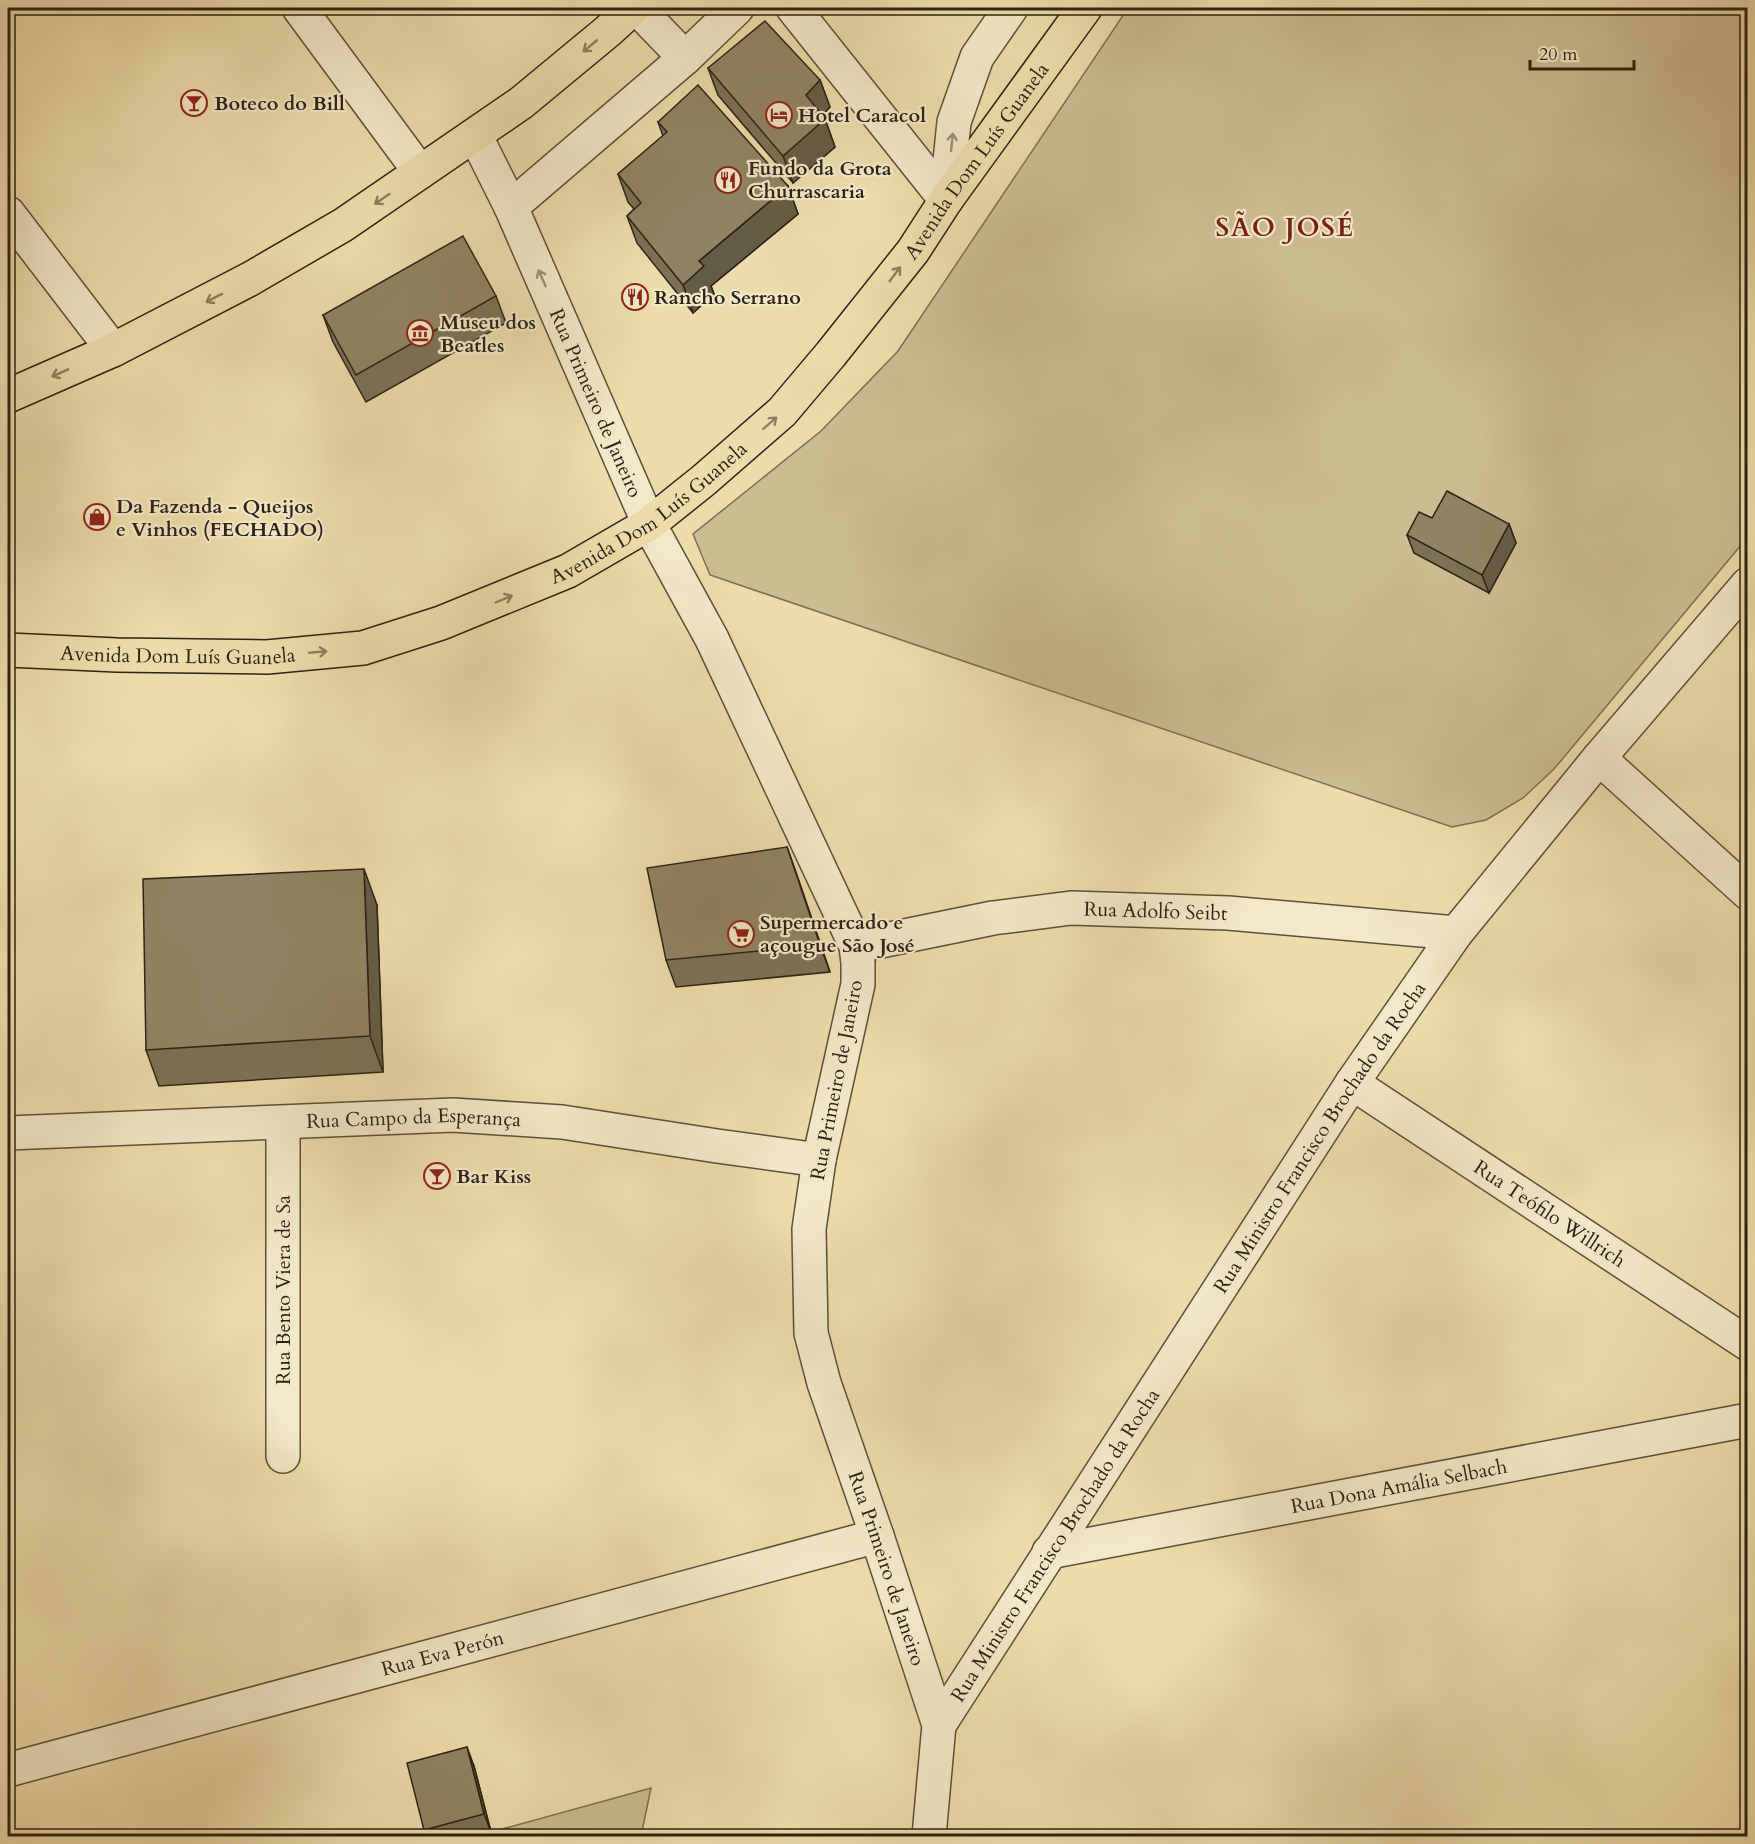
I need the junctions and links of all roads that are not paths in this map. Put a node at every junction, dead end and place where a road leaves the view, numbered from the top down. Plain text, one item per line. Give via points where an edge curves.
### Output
1 (298, 8) edge
2 (635, 8) edge
3 (737, 8) edge
4 (793, 8) edge
5 (1011, 8) edge
6 (1085, 8) edge
7 (685, 58) junction
8 (475, 135) junction
9 (420, 172) junction
10 (946, 200) junction
11 (511, 207) junction
12 (8, 213) edge
13 (113, 350) junction
14 (8, 396) edge
15 (649, 524) junction
16 (1748, 584) edge
17 (8, 650) edge
18 (1599, 758) junction
19 (1748, 893) edge
20 (1456, 933) junction
21 (856, 946) junction
22 (1352, 1083) junction
23 (283, 1123) junction
24 (8, 1133) edge
25 (819, 1160) junction
26 (1748, 1344) edge
27 (1748, 1420) edge
28 (283, 1456) dead end
29 (877, 1536) junction
30 (1049, 1552) junction
31 (939, 1725) junction
32 (8, 1770) edge
33 (929, 1836) edge

1 - 9 street
2 - 7 street
2 -> 8 main road via 558,74
3 - 7 street
4 - 10 street
10 -> 5 street via 954,122 977,57
6 - 10 main road, Avenida Dom Luís Guanela
7 - 11 street
8 - 9 main road
8 - 11 street, Rua Primeiro de Janeiro
9 -> 13 main road via 343,225 250,279
15 -> 10 main road, Avenida Dom Luís Guanela via 782,412 874,302
15 -> 11 street, Rua Primeiro de Janeiro
12 - 13 street
13 -> 14 main road
17 -> 15 main road, Avenida Dom Luís Guanela via 267,657 363,648 441,624 568,571
15 - 21 street, Rua Primeiro de Janeiro via 712,639
16 - 18 street, Rua Ministro Francisco Brochado da Rocha
18 - 19 street
18 - 20 street, Rua Ministro Francisco Brochado da Rocha
20 - 21 street, Rua Adolfo Seibt via 1228,913 1071,908 993,918
20 - 22 street, Rua Ministro Francisco Brochado da Rocha
21 - 25 street, Rua Primeiro de Janeiro via 858,984
22 - 26 street, Rua Teófilo Willrich
22 - 30 street, Rua Ministro Francisco Brochado da Rocha
23 - 24 street, Rua Campo da Esperança
23 - 25 street, Rua Campo da Esperança via 453,1115 562,1122
23 - 28 street, Rua Bento Viera de Sa
25 - 29 street, Rua Primeiro de Janeiro via 809,1229 811,1332 824,1383
27 - 30 street, Rua Dona Amália Selbach
29 - 31 street, Rua Primeiro de Janeiro
29 - 32 street, Rua Eva Perón
30 - 31 street, Rua Ministro Francisco Brochado da Rocha
31 - 33 street, Rua Primeiro de Janeiro

